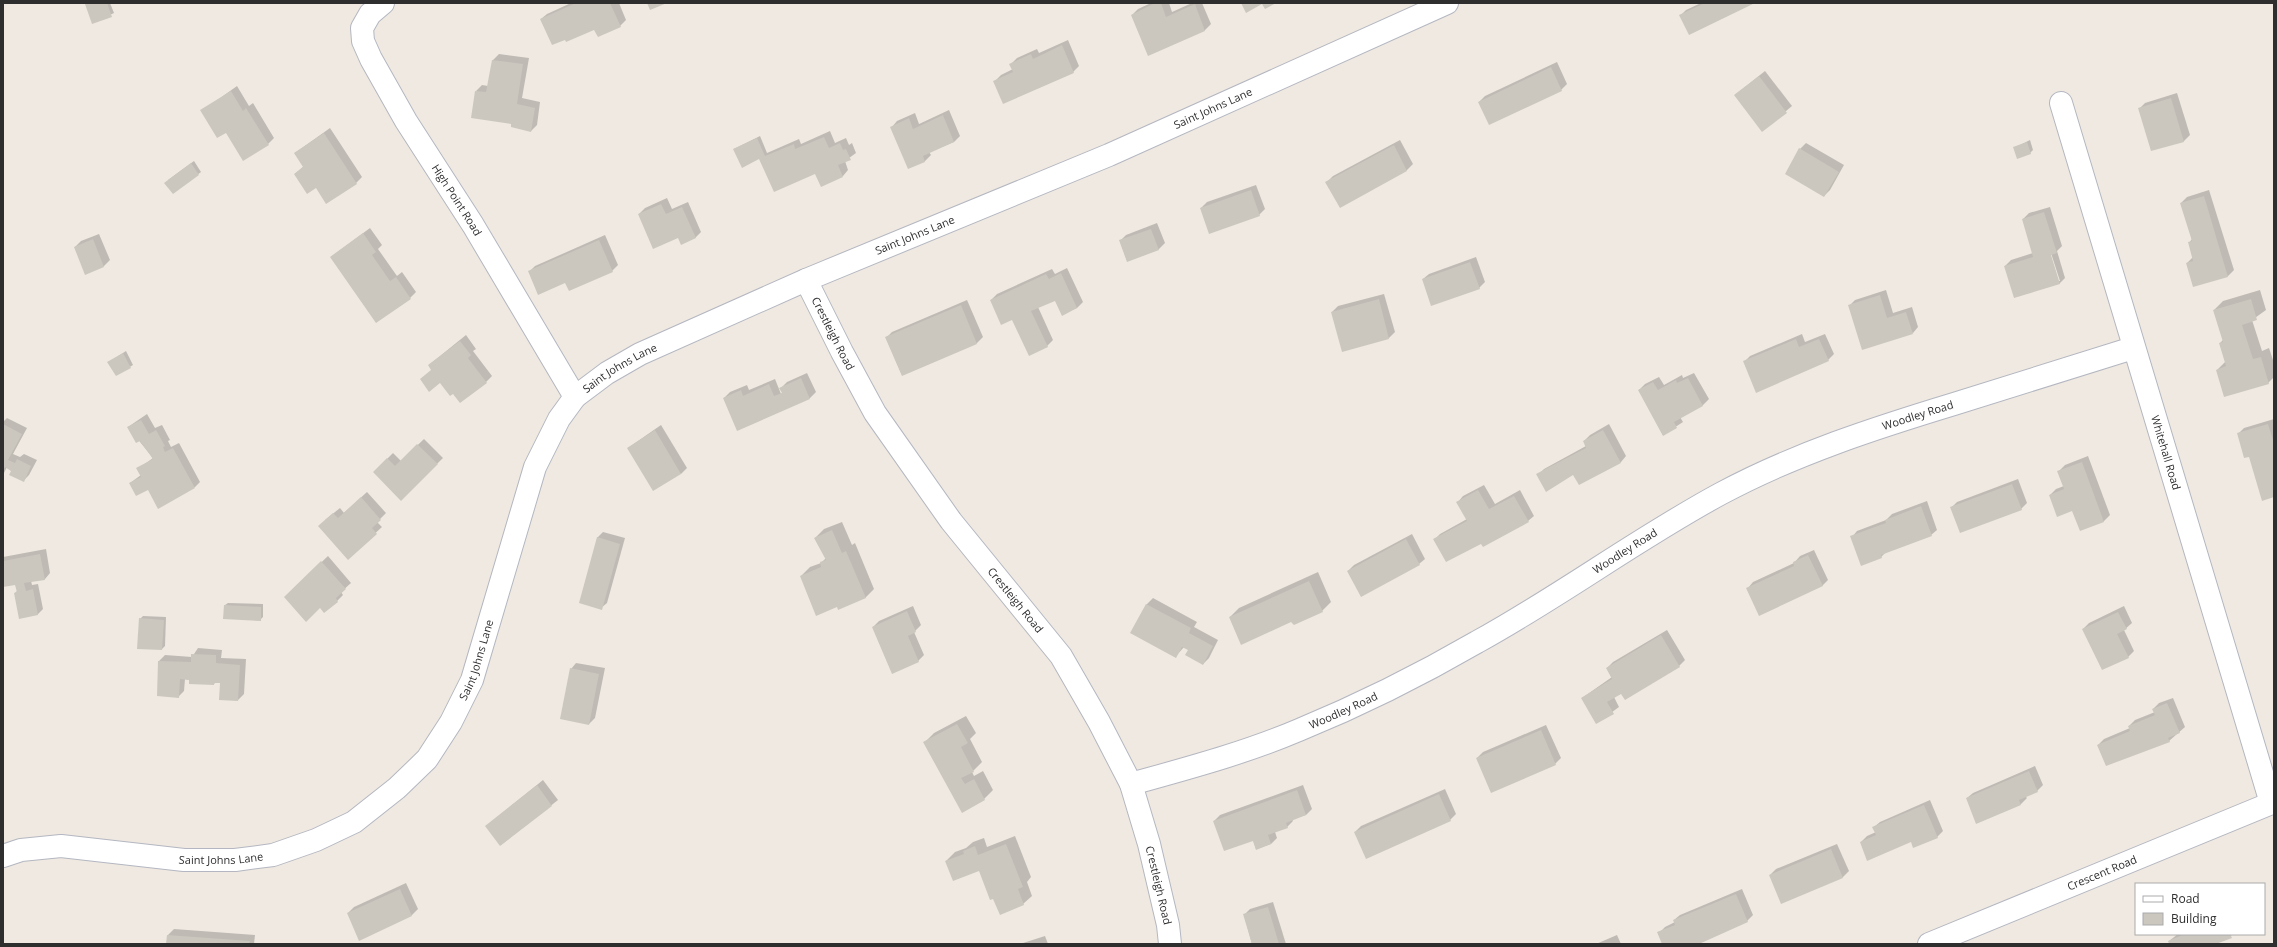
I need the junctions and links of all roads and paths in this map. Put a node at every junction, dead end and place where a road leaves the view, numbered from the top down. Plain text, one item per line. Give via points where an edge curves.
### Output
1 (383, 3) edge
2 (1447, 3) edge
3 (2061, 103) dead end
4 (806, 280) junction
5 (2133, 348) junction
6 (575, 398) junction
7 (1131, 784) junction
8 (2273, 802) edge
9 (3, 856) edge
10 (1170, 944) edge
11 (1929, 944) edge

1 - 6 street, High Point Road via 370,14 362,28 363,41 371,59
2 - 4 street, Saint Johns Lane via 1109,155
3 - 5 street, Whitehall Road
4 - 6 street, Saint Johns Lane via 640,354 607,372
4 - 7 street, Crestleigh Road via 875,412 951,521 1061,656
5 - 7 street, Woodley Road via 1871,429 1798,458 1724,492 1644,538 1478,642 1378,695 1291,734 1225,757
5 - 8 street, Whitehall Road
6 - 9 street, Saint Johns Lane via 559,419 535,467 472,680 451,722 427,759 397,788 354,822 316,840 273,855 236,860 184,860 61,846 20,850
7 - 10 street, Crestleigh Road via 1149,844
8 - 11 street, Crescent Road

